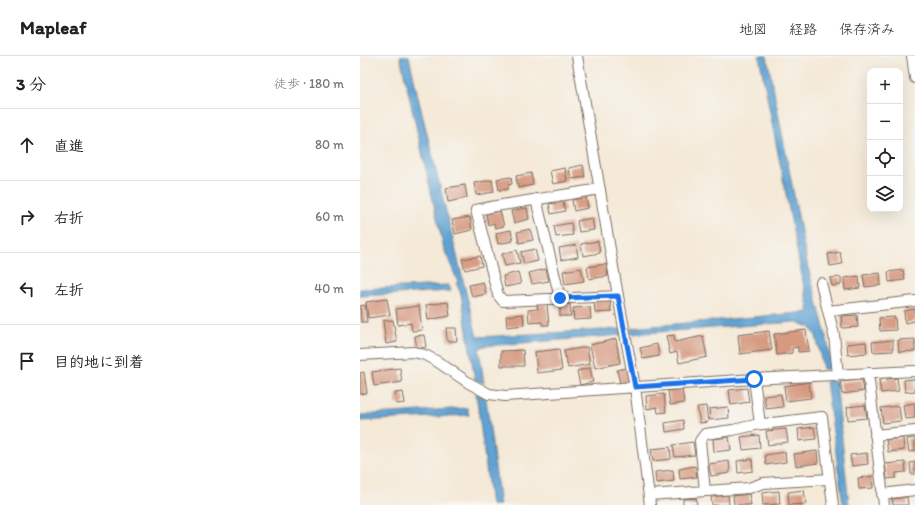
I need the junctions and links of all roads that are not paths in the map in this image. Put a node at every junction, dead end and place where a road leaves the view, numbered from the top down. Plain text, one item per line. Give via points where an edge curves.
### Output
1 (577, 56) edge
2 (912, 56) edge
3 (915, 78) edge
4 (600, 189) junction
5 (536, 199) junction
6 (821, 283) dead end
7 (618, 296) junction
8 (560, 298) junction
9 (915, 301) edge
10 (828, 311) junction
11 (360, 355) edge
12 (915, 371) edge
13 (868, 373) junction
14 (838, 375) junction
15 (754, 379) junction
16 (635, 387) junction
17 (760, 424) junction
18 (915, 431) edge
19 (876, 435) junction
20 (830, 479) junction
21 (915, 490) edge
22 (705, 491) junction
23 (882, 494) junction
24 (649, 500) edge
25 (833, 505) edge
26 (884, 505) edge

1 - 4 street
2 - 3 street
4 - 5 street
4 - 7 street
5 - 8 street
5 - 8 street via 476,210 498,295 503,301
6 - 10 street
7 - 8 street
7 - 16 street
9 - 10 street
10 - 14 street via 834,336
11 - 16 street via 414,352 425,355 475,387 489,394 504,396
12 - 13 street
13 - 14 street
13 - 19 street
14 - 15 street
15 - 16 street
15 - 17 street
16 - 24 street
17 - 20 street via 822,417
17 - 22 street via 705,434 700,441
18 - 19 street
19 - 23 street
20 - 22 street via 763,483 749,488
20 - 25 street
21 - 23 street
22 - 24 street
23 - 26 street

